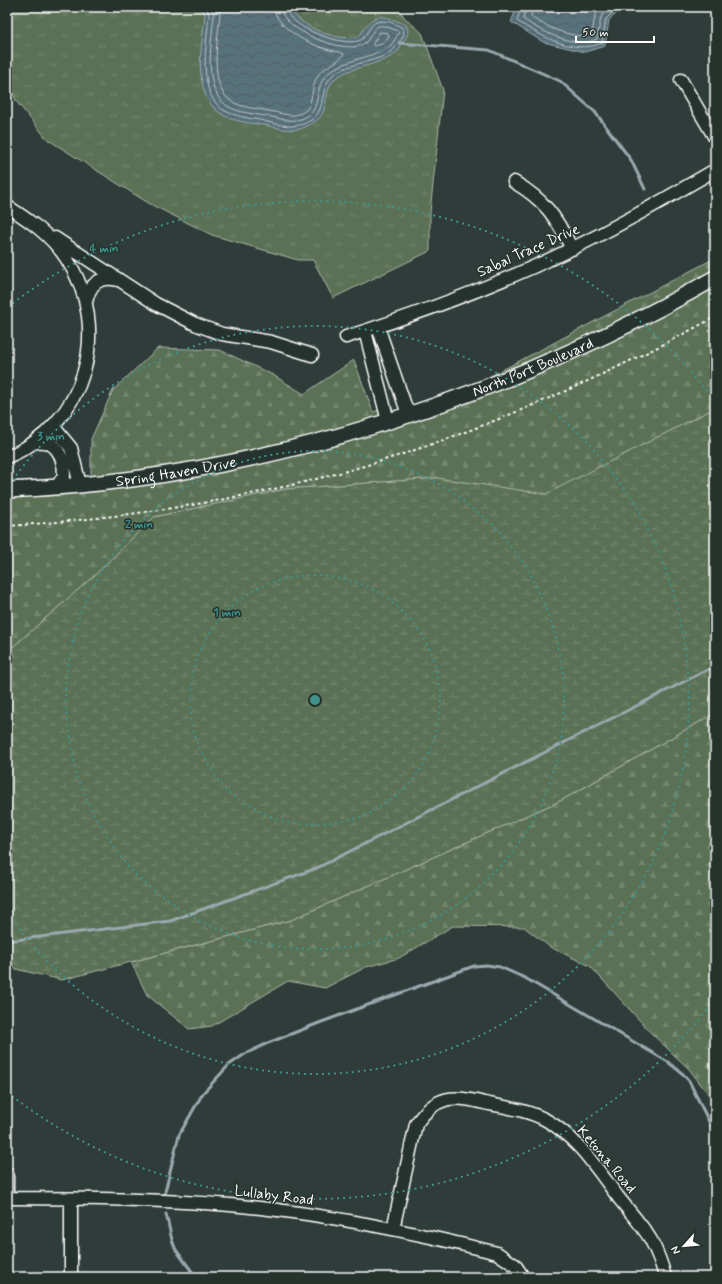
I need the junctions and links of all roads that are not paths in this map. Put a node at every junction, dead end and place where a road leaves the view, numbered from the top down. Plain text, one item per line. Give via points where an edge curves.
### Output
1 (681, 80) dead end
2 (715, 138) edge
3 (715, 170) edge
4 (514, 182) dead end
5 (7, 206) edge
6 (33, 223) junction
7 (572, 249) junction
8 (715, 278) edge
9 (120, 280) junction
10 (86, 302) junction
11 (378, 327) junction
12 (365, 331) junction
13 (346, 337) dead end
14 (312, 355) dead end
15 (389, 359) junction
16 (373, 364) junction
17 (408, 414) junction
18 (388, 421) junction
19 (53, 426) junction
20 (342, 436) joint
21 (33, 443) junction
22 (7, 457) edge
23 (80, 485) junction
24 (49, 489) junction
25 (7, 490) edge
26 (7, 1173) edge
27 (7, 1198) edge
28 (71, 1198) junction
29 (393, 1229) junction
30 (71, 1277) edge
31 (523, 1277) edge
32 (665, 1277) edge

1 - 2 street
3 - 7 street, Sabal Trace Drive via 620,225
4 - 7 street via 532,193 552,212
5 - 6 street
6 - 9 street
6 - 10 street via 57,245 66,258 74,270
7 - 11 street, Sabal Trace Drive via 465,295
8 - 17 street, North Port Boulevard via 665,306 570,352 480,389
9 - 10 street via 109,277 97,282 88,292
9 - 14 street via 169,311 206,329 236,338 282,345
10 - 19 street via 90,343 84,373 73,398
11 - 12 street, Sabal Trace Drive
11 - 15 street
12 - 13 street, Sabal Trace Drive
12 - 16 street
15 - 16 street
15 - 17 street
16 - 18 street
17 - 18 street, North Port Boulevard
18 - 20 street, North Port Boulevard
19 - 21 street
19 - 23 street via 71,448
20 - 23 street, Spring Haven Drive via 217,465
21 - 22 street
21 - 24 street via 45,441 51,444 61,458 64,468 62,480
23 - 24 street, Spring Haven Drive
24 - 25 street, Spring Haven Drive
26 - 27 street
27 - 28 street, Lullaby Road
28 - 29 street, Lullaby Road via 152,1200 231,1206 346,1220
28 - 30 street
29 - 31 street, Lullaby Road via 497,1253 516,1265
29 - 32 street, Ketona Road via 416,1124 423,1114 437,1103 460,1097 533,1114 568,1136 645,1231 657,1253

